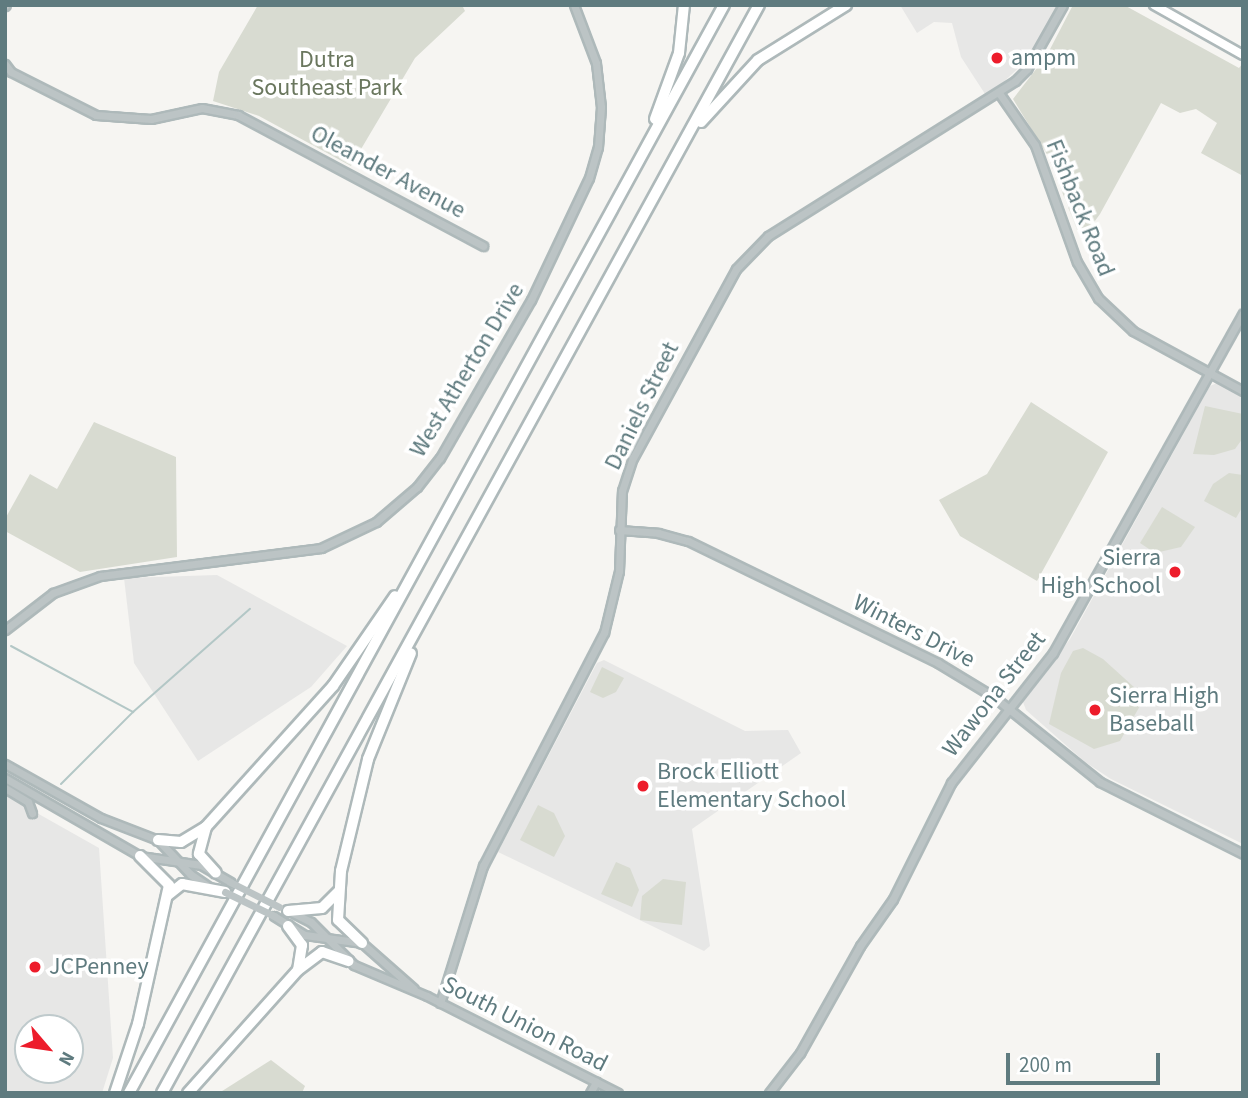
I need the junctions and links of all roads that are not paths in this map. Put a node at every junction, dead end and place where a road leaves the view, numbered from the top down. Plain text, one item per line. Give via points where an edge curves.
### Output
1 (574, 5) edge
2 (684, 5) edge
3 (724, 5) edge
4 (759, 5) edge
5 (846, 5) edge
6 (1063, 5) edge
7 (1154, 5) edge
8 (1243, 55) edge
9 (5, 64) edge
10 (8, 73) edge
11 (999, 93) junction
12 (630, 178) junction
13 (660, 187) junction
14 (483, 246) dead end
15 (1243, 313) edge
16 (1210, 373) junction
17 (1243, 391) edge
18 (512, 456) junction
19 (619, 530) junction
20 (415, 572) junction
21 (5, 630) edge
22 (1008, 709) junction
23 (5, 764) edge
24 (5, 778) edge
25 (5, 788) edge
26 (41, 797) junction
27 (63, 797) junction
28 (32, 813) dead end
29 (205, 827) junction
30 (159, 840) junction
31 (1243, 854) edge
32 (140, 856) junction
33 (179, 862) junction
34 (216, 873) junction
35 (228, 887) junction
36 (339, 891) junction
37 (165, 901) junction
38 (283, 909) junction
39 (288, 926) junction
40 (325, 937) junction
41 (362, 943) junction
42 (348, 961) junction
43 (291, 977) junction
44 (414, 990) junction
45 (440, 1003) junction
46 (599, 1087) edge
47 (116, 1093) edge
48 (129, 1093) edge
49 (162, 1093) edge
50 (188, 1093) edge
51 (590, 1093) edge
52 (618, 1093) edge
53 (769, 1093) edge

1 - 21 street, West Atherton Drive via 596,63 601,107 589,178 531,300 440,458 417,486 376,522 321,548 92,578 35,604
2 - 12 highway via 675,69
3 - 12 highway
4 - 13 highway
5 - 13 highway via 743,73 702,121
6 - 11 street, Daniels Street via 1027,69
7 - 8 main road
9 - 10 street
10 - 14 street, Oleander Avenue via 96,115 150,119 202,108 238,115
11 - 16 street, Fishback Road via 1035,145 1091,288 1133,331
11 - 19 street, Daniels Street via 768,236 745,257 637,448 622,491
12 - 20 highway
13 - 18 highway
15 - 16 street, Wawona Street
16 - 17 street, Fishback Road
16 - 22 street, Wawona Street via 1066,631
18 - 36 highway via 386,708 354,806
18 - 49 highway
19 - 22 street, Winters Drive via 688,541 938,663
19 - 45 street, Daniels Street via 618,570 604,632 479,875
20 - 29 highway via 333,686
20 - 48 highway
22 - 31 street, Winters Drive via 1100,782
22 - 53 street, Wawona Street via 951,783 893,899 864,939 800,1053
23 - 27 street, South Union Road
24 - 26 street, South Union Road
25 - 28 street via 28,802
26 - 27 street
26 - 32 street, South Union Road
27 - 30 street, South Union Road
29 - 30 highway via 181,842
29 - 34 highway via 199,854
30 - 33 street, South Union Road
32 - 33 street, South Union Road
32 - 37 highway via 167,879
33 - 34 street, South Union Road
33 - 35 street, South Union Road via 199,881
34 - 35 street, South Union Road
35 - 37 highway via 182,884 172,889
35 - 38 street, South Union Road, bridge
35 - 39 street, South Union Road, bridge
36 - 38 highway via 323,908
36 - 41 highway via 338,920
37 - 47 highway via 138,1024
38 - 40 street, South Union Road via 311,922
39 - 40 street, South Union Road
39 - 43 highway via 302,945
40 - 41 street, South Union Road
40 - 42 street, South Union Road
41 - 44 street, South Union Road
42 - 43 highway via 325,952
42 - 44 street, South Union Road
43 - 50 highway
44 - 45 street, South Union Road
45 - 46 street, South Union Road
46 - 51 street
46 - 52 street, South Union Road

